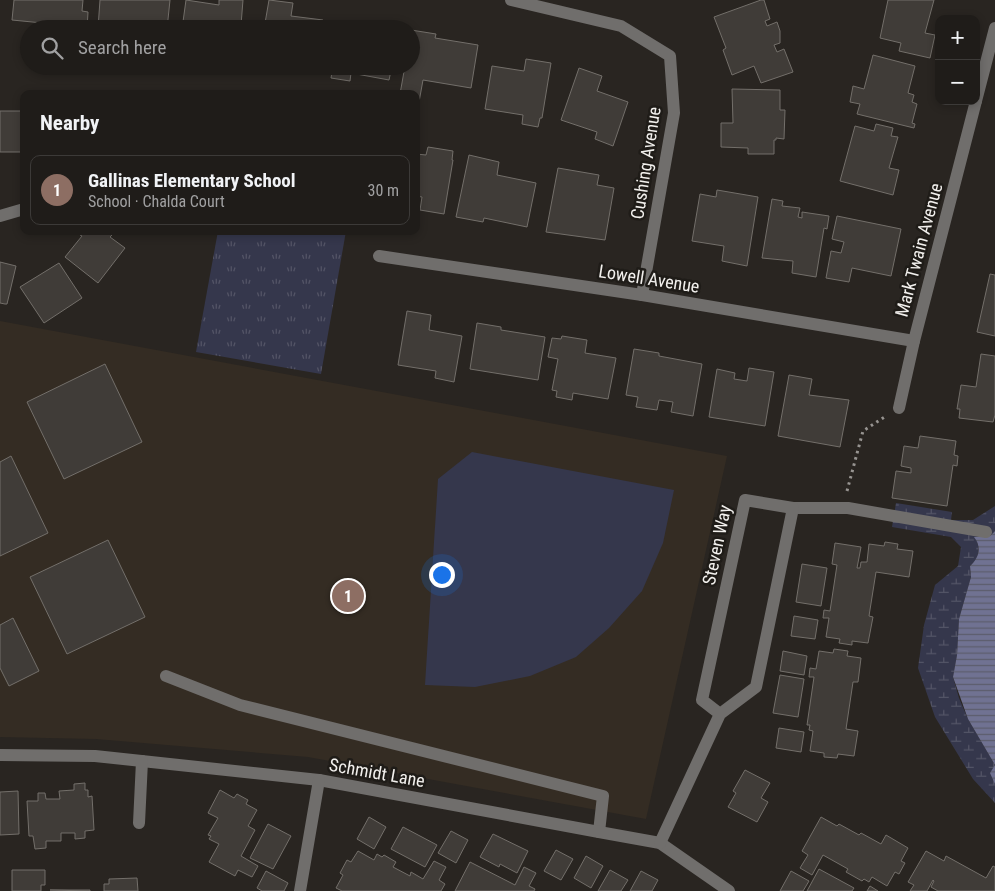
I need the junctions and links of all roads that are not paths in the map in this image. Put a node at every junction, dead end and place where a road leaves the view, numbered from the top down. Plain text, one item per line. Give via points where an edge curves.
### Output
1 (511, 0) edge
2 (995, 28) edge
3 (980, 86) edge
4 (975, 105) edge
5 (20, 211) edge
6 (0, 216) edge
7 (379, 256) dead end
8 (642, 296) junction
9 (914, 341) junction
10 (899, 408) road end
11 (793, 508) junction
12 (986, 532) dead end
13 (166, 676) dead end
14 (720, 714) junction
15 (0, 755) edge
16 (142, 761) junction
17 (318, 780) junction
18 (139, 823) dead end
19 (599, 832) junction
20 (660, 843) junction
21 (300, 891) edge
22 (729, 891) edge

1 - 8 street, Cushing Avenue via 621,26 670,56 674,112
2 - 3 street, Mark Twain Avenue
4 - 9 street, Mark Twain Avenue
5 - 6 street
7 - 8 street, Lowell Avenue
8 - 9 street, Lowell Avenue
9 - 10 street, Mark Twain Avenue
11 - 12 street via 848,508
11 - 14 street via 756,688
11 - 14 street, Steven Way via 744,500 702,700
13 - 19 street via 240,705 603,796
14 - 20 street
15 - 16 street, Schmidt Lane via 95,756
16 - 17 street, Schmidt Lane
16 - 18 street
17 - 19 street, Schmidt Lane
17 - 21 street
19 - 20 street, Schmidt Lane
20 - 22 street, Schmidt Lane

